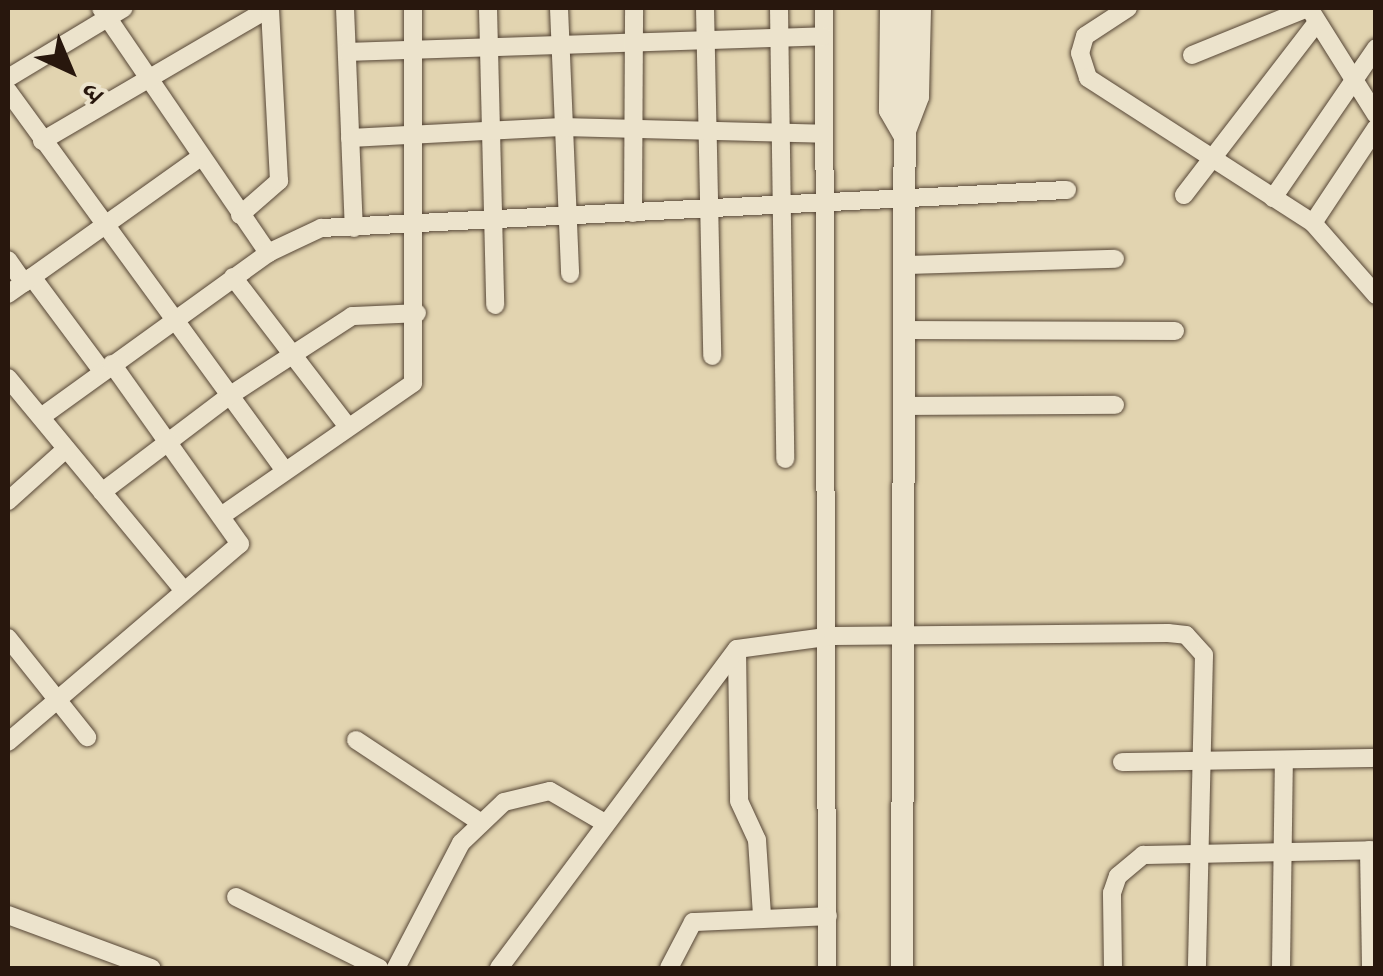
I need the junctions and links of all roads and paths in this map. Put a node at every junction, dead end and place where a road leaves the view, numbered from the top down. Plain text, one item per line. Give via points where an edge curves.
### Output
1 (124, 8) edge
2 (270, 8) edge
3 (345, 8) edge
4 (413, 8) edge
5 (488, 8) edge
6 (559, 8) edge
7 (634, 8) edge
8 (705, 8) edge
9 (779, 8) edge
10 (824, 8) edge
11 (889, 8) edge
12 (906, 8) edge
13 (922, 8) edge
14 (1128, 8) edge
15 (1311, 12) edge
16 (104, 13) edge
17 (824, 36) junction
18 (779, 37) junction
19 (707, 38) junction
20 (634, 41) junction
21 (488, 46) junction
22 (560, 47) junction
23 (1376, 48) edge
24 (414, 49) junction
25 (347, 52) junction
26 (1192, 56) dead end
27 (8, 78) edge
28 (146, 82) junction
29 (1356, 84) junction
30 (8, 91) edge
31 (1376, 114) edge
32 (562, 126) junction
33 (1376, 128) edge
34 (488, 129) junction
35 (634, 130) junction
36 (708, 131) junction
37 (779, 133) junction
38 (416, 134) junction
39 (824, 134) junction
40 (350, 138) junction
41 (904, 139) junction
42 (42, 141) junction
43 (201, 157) junction
44 (1209, 159) junction
45 (1067, 190) dead end
46 (1184, 195) dead end
47 (1273, 198) junction
48 (904, 199) junction
49 (828, 205) junction
50 (779, 206) junction
51 (710, 210) junction
52 (633, 212) junction
53 (565, 214) junction
54 (240, 215) junction
55 (489, 220) junction
56 (1313, 223) junction
57 (418, 224) junction
58 (105, 226) junction
59 (354, 228) junction
60 (268, 253) junction
61 (1115, 259) dead end
62 (8, 260) edge
63 (908, 265) junction
64 (570, 274) dead end
65 (233, 276) junction
66 (28, 280) junction
67 (8, 294) edge
68 (1376, 295) edge
69 (496, 305) dead end
70 (417, 313) junction
71 (172, 321) junction
72 (907, 330) junction
73 (1175, 331) dead end
74 (292, 354) junction
75 (712, 356) dead end
76 (107, 368) junction
77 (8, 378) edge
78 (229, 396) junction
79 (1115, 405) dead end
80 (908, 406) junction
81 (41, 417) junction
82 (348, 427) junction
83 (169, 442) junction
84 (66, 450) junction
85 (785, 459) dead end
86 (285, 472) junction
87 (102, 492) junction
88 (8, 501) edge
89 (224, 514) junction
90 (184, 591) junction
91 (831, 637) junction
92 (8, 638) edge
93 (906, 638) junction
94 (737, 649) junction
95 (58, 701) junction
96 (87, 737) dead end
97 (356, 740) dead end
98 (8, 742) edge
99 (1376, 758) edge
100 (1122, 762) dead end
101 (1284, 763) junction
102 (1198, 765) junction
103 (480, 822) junction
104 (605, 823) junction
105 (1286, 850) junction
106 (1372, 850) edge
107 (1196, 852) junction
108 (236, 897) dead end
109 (8, 915) edge
110 (762, 916) junction
111 (828, 916) junction
112 (97, 959) edge
113 (151, 968) edge
114 (380, 968) edge
115 (396, 968) edge
116 (499, 968) edge
117 (669, 968) edge
118 (826, 968) edge
119 (902, 968) edge
120 (1113, 968) edge
121 (1197, 968) edge
122 (1281, 968) edge
123 (1371, 968) edge

1 - 16 street
2 - 28 street
2 - 54 street via 280,181
3 - 25 street
4 - 24 street
5 - 21 street
6 - 22 street
7 - 20 street
8 - 19 street
9 - 18 street
10 - 17 street
11 - 41 street via 888,111
12 - 41 street
13 - 41 street via 920,96
14 - 44 street via 1085,36 1081,68
15 - 26 street
15 - 29 street
15 - 44 street
16 - 27 street
16 - 28 street
17 - 18 street
17 - 39 street
18 - 19 street
18 - 37 street
19 - 20 street
19 - 36 street
20 - 22 street
20 - 35 street
21 - 22 street
21 - 24 street
21 - 34 street
22 - 32 street
23 - 29 street
24 - 25 street
24 - 38 street
25 - 40 street
28 - 42 street
28 - 43 street
29 - 31 street
29 - 47 street
30 - 42 street
32 - 34 street
32 - 35 street
32 - 53 street
33 - 56 street
34 - 38 street
34 - 55 street
35 - 36 street
35 - 52 street
36 - 37 street
36 - 51 street
37 - 39 street
37 - 50 street
38 - 40 street
38 - 57 street
39 - 49 street
40 - 59 street
41 - 48 street
42 - 58 street
43 - 54 street
43 - 58 street
44 - 46 street
44 - 47 street
45 - 48 street
47 - 56 street
48 - 49 street
48 - 63 street
49 - 50 street
49 - 91 street
50 - 51 street
50 - 85 street
51 - 52 street
51 - 75 street
52 - 53 street
53 - 55 street
53 - 64 street
54 - 60 street
55 - 57 street
55 - 69 street
56 - 68 street
57 - 59 street
57 - 70 street
58 - 66 street
58 - 71 street
59 - 60 street via 306,232
60 - 65 street
61 - 63 street
62 - 66 street
63 - 72 street
65 - 71 street
65 - 74 street
66 - 67 street
66 - 76 street
70 - 74 street via 352,316
70 - 82 street via 413,382
71 - 76 street
71 - 78 street
72 - 73 street
72 - 80 street
74 - 78 street
74 - 82 street
76 - 81 street
76 - 83 street
77 - 81 street
78 - 83 street
78 - 86 street
79 - 80 street
80 - 93 street
81 - 84 street
82 - 86 street
83 - 87 street
83 - 89 street
84 - 87 street
84 - 88 street
86 - 89 street
87 - 90 street
89 - 90 street via 240,544
90 - 95 street
91 - 93 street
91 - 94 street
91 - 111 street
92 - 95 street
93 - 102 street via 1186,635 1204,654
93 - 119 street
94 - 104 street
94 - 110 street via 739,801 757,840
95 - 96 street
95 - 98 street
97 - 103 street
99 - 101 street
100 - 102 street
101 - 102 street
101 - 105 street
102 - 107 street
103 - 104 street via 504,802 550,790
103 - 115 street via 461,843
104 - 116 street
105 - 106 street
105 - 107 street
105 - 122 street
106 - 123 street
107 - 120 street via 1143,856 1118,876
107 - 121 street
108 - 114 street
109 - 112 street
110 - 111 street
110 - 117 street via 693,922
111 - 118 street
112 - 113 street

